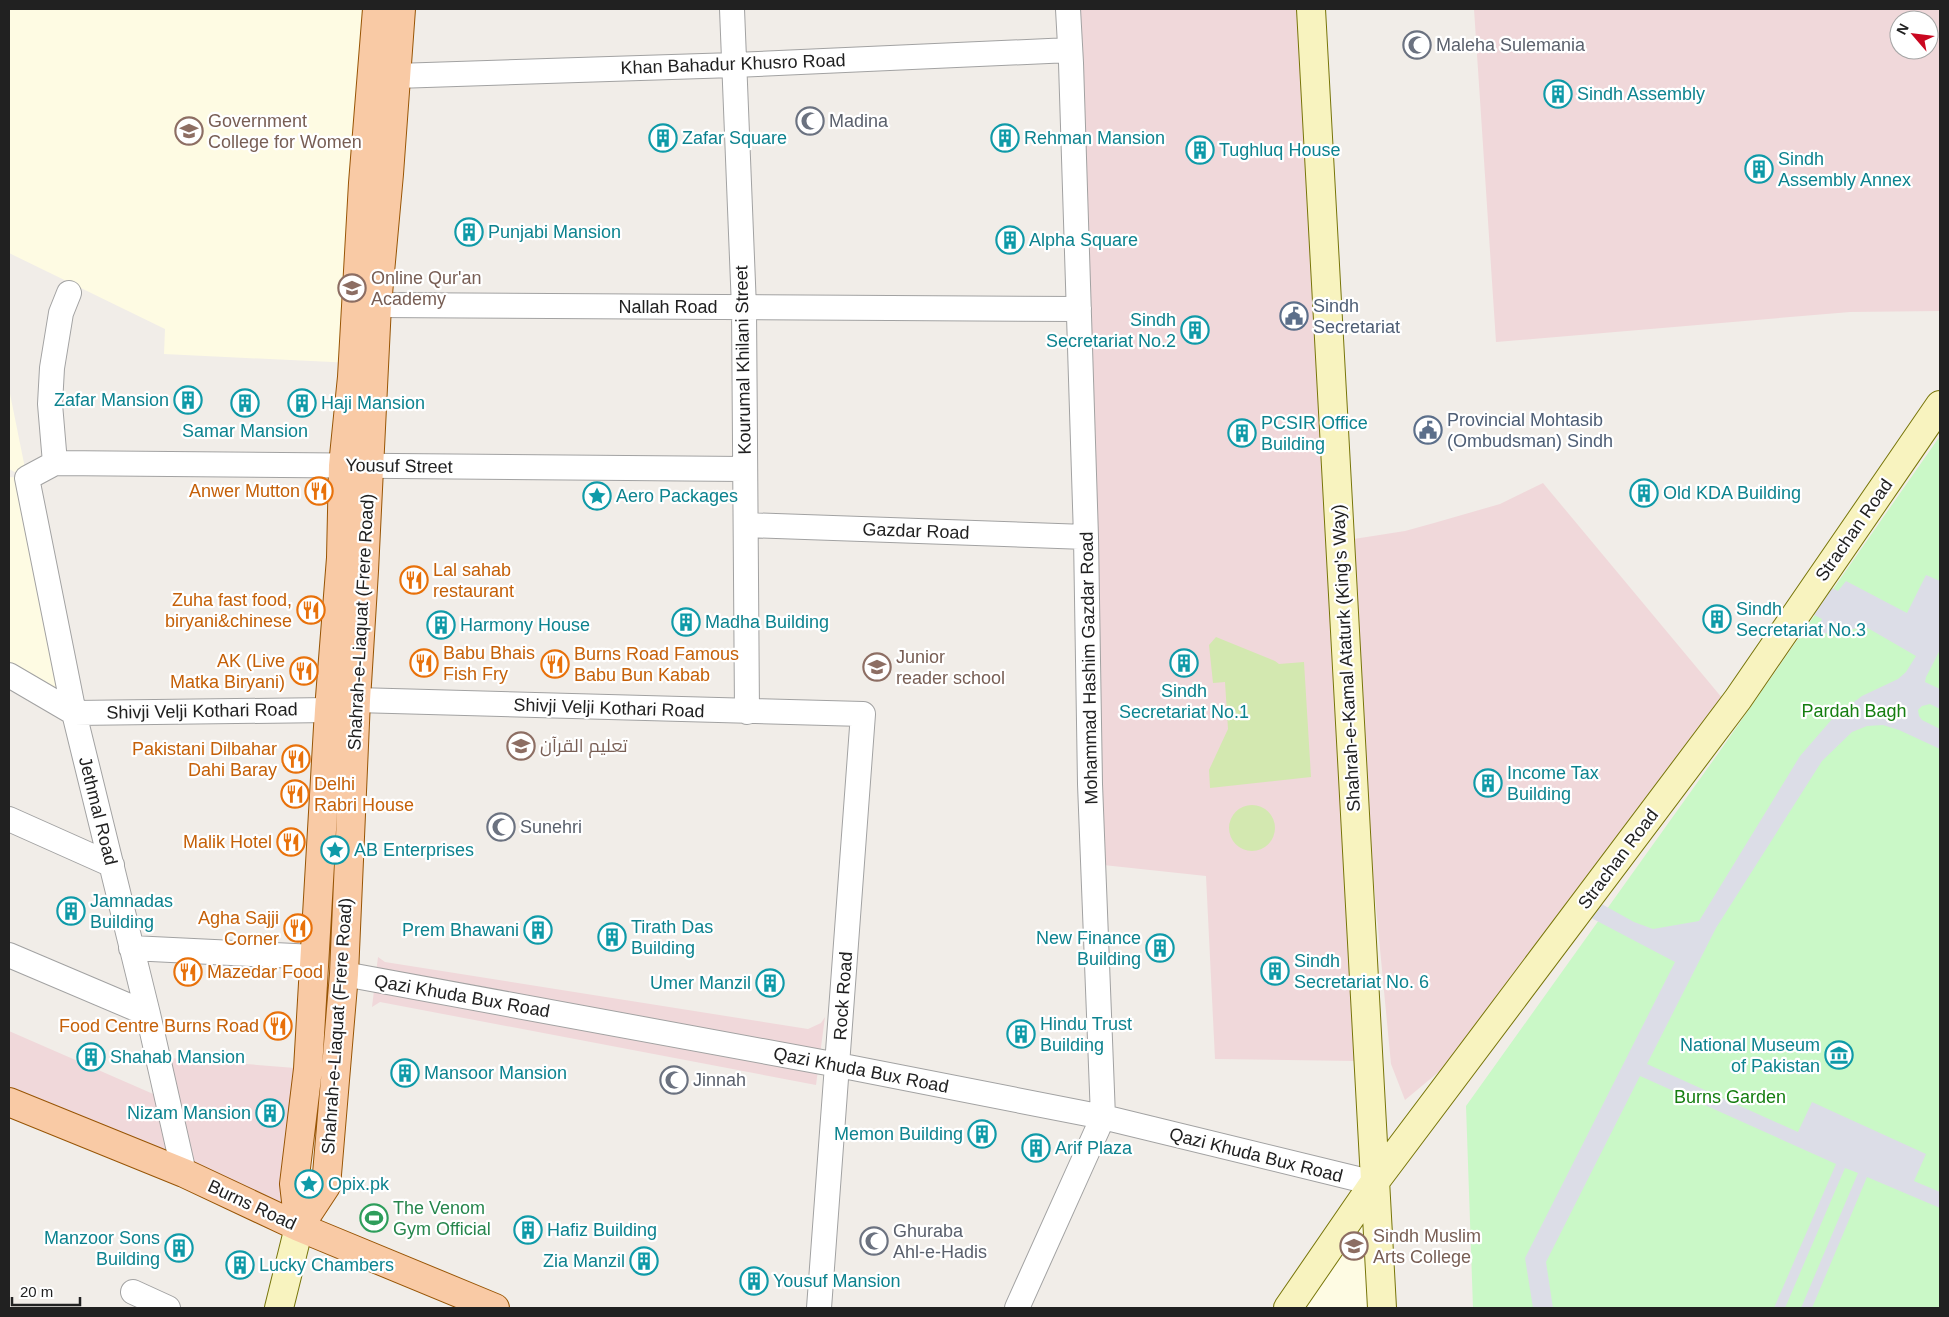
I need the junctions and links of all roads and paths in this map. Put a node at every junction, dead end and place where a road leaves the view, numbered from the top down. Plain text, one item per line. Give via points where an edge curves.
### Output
1 (377, 9) edge
2 (401, 9) edge
3 (732, 9) edge
4 (1068, 9) edge
5 (1311, 9) edge
6 (1070, 50) junction
7 (734, 65) junction
8 (396, 76) junction
9 (70, 293) dead end
10 (377, 305) junction
11 (744, 308) junction
12 (1079, 309) junction
13 (1940, 405) edge
14 (54, 463) junction
15 (356, 466) junction
16 (744, 469) junction
17 (746, 525) junction
18 (1086, 537) junction
19 (9, 675) edge
20 (356, 700) junction
21 (329, 710) junction
22 (747, 712) junction
23 (74, 713) junction
24 (863, 714) joint
25 (9, 819) edge
26 (112, 865) junction
27 (131, 948) junction
28 (9, 955) edge
29 (315, 957) junction
30 (344, 974) junction
31 (148, 1014) junction
32 (838, 1065) junction
33 (9, 1102) edge
34 (1102, 1117) junction
35 (184, 1173) junction
36 (1374, 1183) junction
37 (299, 1227) junction
38 (133, 1292) dead end
39 (168, 1308) edge
40 (280, 1308) edge
41 (495, 1308) edge
42 (819, 1308) edge
43 (1017, 1308) edge
44 (1288, 1308) edge
45 (1382, 1308) edge

1 - 15 main road, Shahrah-e-Liaquat (Frere Road) via 352,377
2 - 8 main road, Shahrah-e-Liaquat (Frere Road)
3 - 7 street, Kourumal Khilani Street
4 - 6 street, Mohammad Hashim Gazdar Road
5 - 36 street, Shahrah-e-Kamal Ataturk (King's Way)
6 - 7 street, Khan Bahadur Khusro Road
6 - 12 street, Mohammad Hashim Gazdar Road
7 - 8 street, Khan Bahadur Khusro Road
7 - 11 street, Kourumal Khilani Street
8 - 10 main road, Shahrah-e-Liaquat (Frere Road)
9 - 14 street via 60,313 52,368 50,404
10 - 11 street, Nallah Road
10 - 15 main road, Shahrah-e-Liaquat (Frere Road)
11 - 12 street, Nallah Road
11 - 16 street, Kourumal Khilani Street
12 - 18 street, Mohammad Hashim Gazdar Road
13 - 36 street, Strachan Road via 1738,699
14 - 15 street, Yousuf Street
14 - 23 street, Jethmal Road via 27,478
15 - 16 street, Yousuf Street
15 - 20 main road, Shahrah-e-Liaquat (Frere Road)
15 - 21 main road, Shahrah-e-Liaquat (Frere Road) via 341,558
16 - 17 street, Kourumal Khilani Street
17 - 18 street, Gazdar Road
17 - 22 street, Kourumal Khilani Street
18 - 34 street, Mohammad Hashim Gazdar Road via 1090,784
19 - 23 street
20 - 22 street, Shivji Velji Kothari Road
20 - 30 main road, Shahrah-e-Liaquat (Frere Road)
21 - 23 street, Shivji Velji Kothari Road
21 - 29 main road, Shahrah-e-Liaquat (Frere Road)
22 - 24 street, Shivji Velji Kothari Road
23 - 26 street, Jethmal Road
24 - 32 street, Rock Road
25 - 26 street
26 - 27 street, Jethmal Road
27 - 29 street
27 - 31 street, Jethmal Road
28 - 31 street
29 - 37 main road, Shahrah-e-Liaquat (Frere Road) via 308,1069 294,1184
30 - 32 street, Qazi Khuda Bux Road
30 - 37 main road, Shahrah-e-Liaquat (Frere Road) via 326,1186
31 - 35 street, Jethmal Road
32 - 34 street, Qazi Khuda Bux Road
32 - 42 street, Rock Road
33 - 35 main road, Burns Road
34 - 36 street, Qazi Khuda Bux Road
34 - 43 street, Mohammad Hashim Gazdar Road
35 - 37 main road, Burns Road
36 - 44 street, Strachan Road
36 - 45 street, Shahrah-e-Kamal Ataturk (King's Way)
37 - 40 street, Shahrah-e-Liaquat (Frere Road)
37 - 41 main road, Burns Road
38 - 39 street

